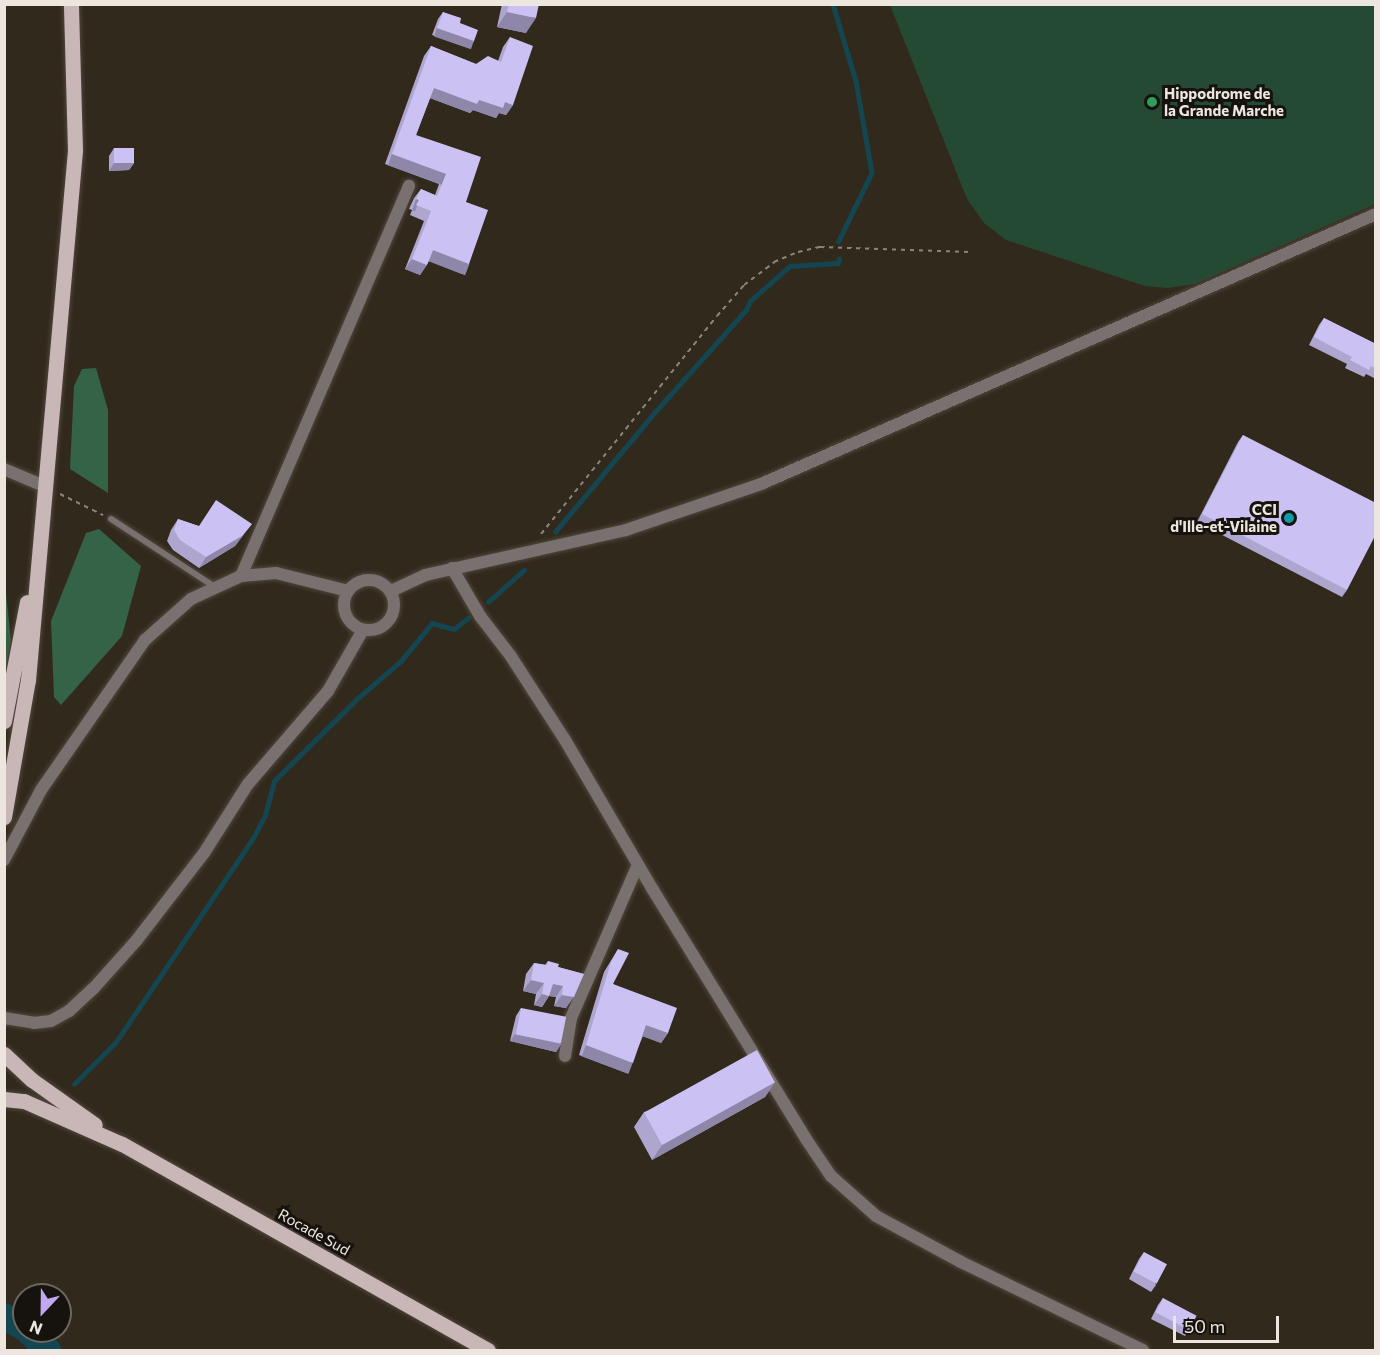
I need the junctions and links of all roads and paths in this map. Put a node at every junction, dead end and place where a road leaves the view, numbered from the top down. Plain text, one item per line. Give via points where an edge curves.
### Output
1 (71, 4) edge
2 (410, 186) dead end
3 (1376, 214) edge
4 (970, 252) dead end
5 (4, 469) edge
6 (44, 486) junction
7 (64, 495) dead end
8 (111, 519) joint
9 (39, 547) junction
10 (526, 553) junction
11 (452, 568) junction
12 (241, 576) junction
13 (215, 587) junction
14 (348, 591) junction
15 (391, 591) junction
16 (363, 630) junction
17 (4, 721) edge
18 (4, 817) edge
19 (4, 860) edge
20 (639, 865) junction
21 (4, 1018) edge
22 (4, 1054) edge
23 (565, 1056) dead end
24 (4, 1099) edge
25 (122, 1144) junction
26 (488, 1350) edge
27 (1143, 1350) edge

1 - 6 main road via 75,150
2 - 12 street
3 - 10 street via 761,484 626,530
4 - 10 path via 820,248 774,262 744,285 717,316
5 - 6 street
6 - 9 main road
7 - 8 path
8 - 13 lane
9 - 17 main road
9 - 18 main road via 28,680
10 - 11 street
11 - 15 street
11 - 20 street via 565,740
12 - 13 street
12 - 14 street via 276,573
13 - 19 street via 191,599 145,640 41,790
14 - 15 street via 359,581 372,579
14 - 16 street via 344,606 348,619
15 - 16 street via 395,605 388,621 373,630
16 - 21 street via 328,691 248,784 204,853 93,989 51,1021 34,1023
20 - 23 street via 571,1017
20 - 27 street via 806,1139 850,1196 876,1216 962,1262
22 - 25 main road, Rocade Sud via 32,1080
24 - 25 main road, Rocade Sud via 24,1101
25 - 26 main road, Rocade Sud

